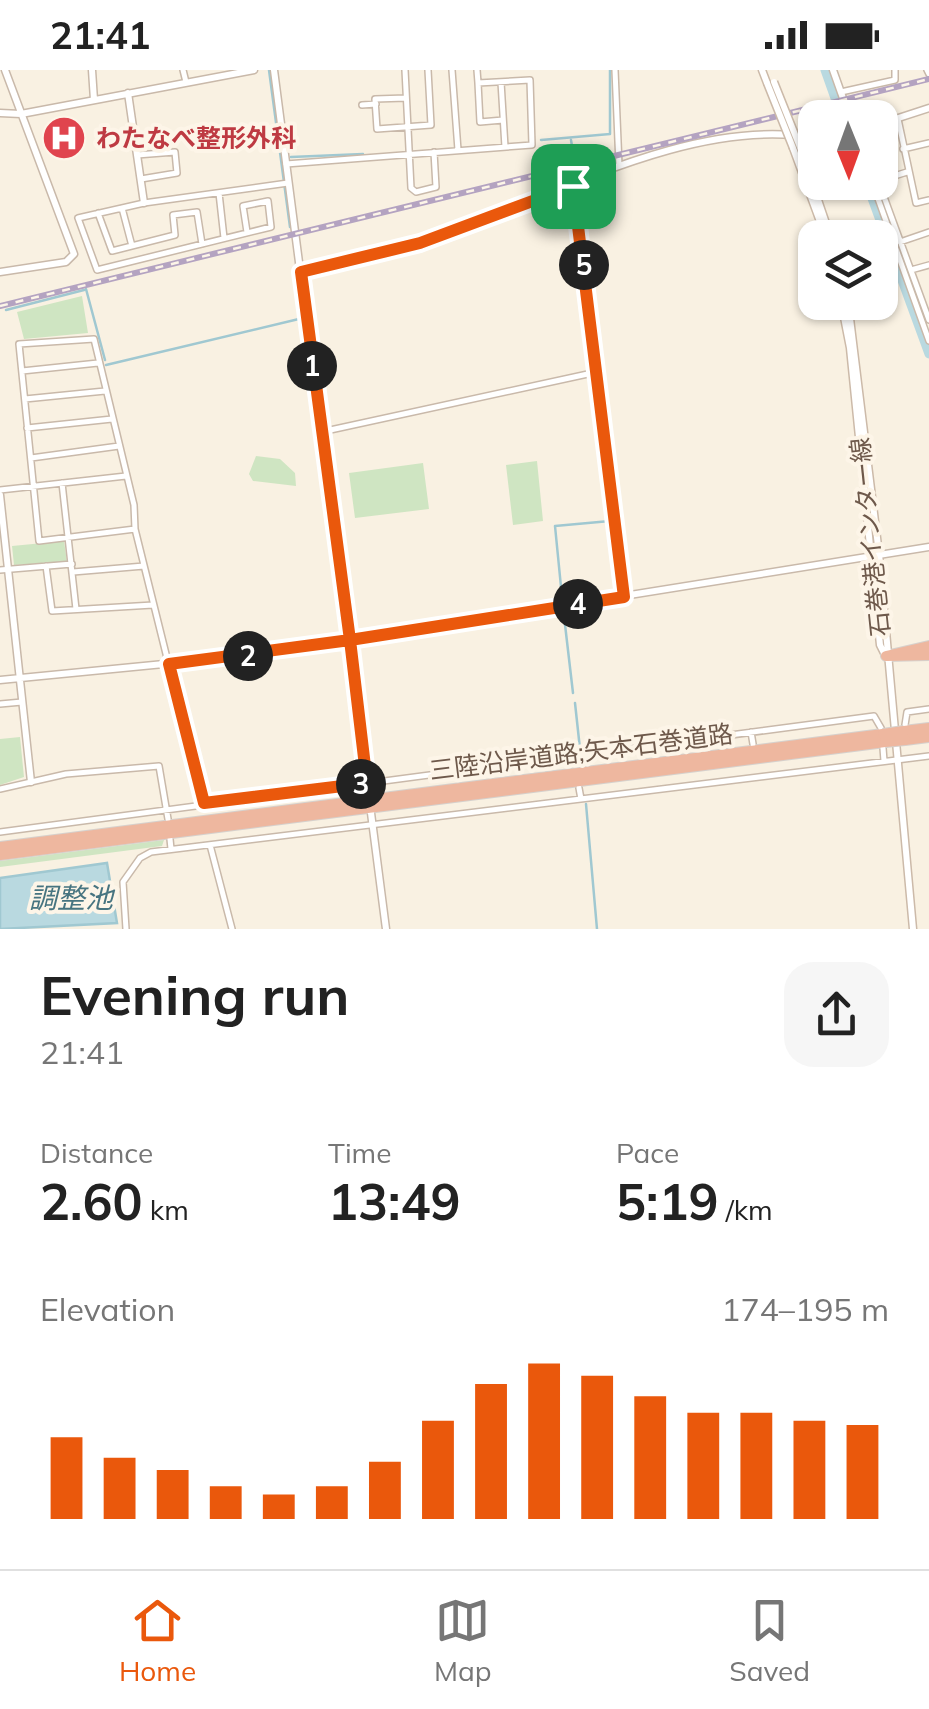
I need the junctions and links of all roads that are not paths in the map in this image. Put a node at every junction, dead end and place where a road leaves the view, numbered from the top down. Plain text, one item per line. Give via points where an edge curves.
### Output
1 (5, 70) edge
2 (92, 70) edge
3 (183, 70) edge
4 (254, 70) edge
5 (274, 70) edge
6 (404, 70) edge
7 (428, 70) edge
8 (452, 70) edge
9 (477, 70) edge
10 (615, 70) edge
11 (766, 70) edge
12 (833, 70) edge
13 (895, 70) edge
14 (186, 82) junction
15 (501, 82) junction
16 (478, 83) junction
17 (128, 92) junction
18 (841, 92) junction
19 (406, 98) junction
20 (94, 100) junction
21 (844, 100) edge
22 (376, 104) junction
23 (362, 105) dead end
24 (929, 108) edge
25 (0, 113) edge
26 (21, 114) junction
27 (898, 116) joint
28 (503, 120) junction
29 (408, 127) junction
30 (798, 137) edge
31 (929, 144) edge
32 (505, 147) junction
33 (903, 149) junction
34 (458, 150) junction
35 (434, 152) junction
36 (410, 154) junction
37 (137, 155) junction
38 (286, 164) junction
39 (620, 168) junction
40 (907, 172) junction
41 (141, 179) junction
42 (288, 184) junction
43 (573, 186) junction
44 (219, 192) junction
45 (878, 200) edge
46 (929, 200) edge
47 (144, 202) junction
48 (122, 208) junction
49 (98, 213) junction
50 (822, 220) edge
51 (246, 232) junction
52 (929, 232) edge
53 (224, 238) junction
54 (900, 242) junction
55 (202, 244) junction
56 (132, 246) junction
57 (929, 265) edge
58 (911, 270) junction
59 (0, 272) edge
60 (301, 272) junction
61 (929, 296) edge
62 (921, 299) junction
63 (846, 320) edge
64 (929, 320) edge
65 (929, 341) edge
66 (99, 362) junction
67 (22, 372) junction
68 (597, 372) junction
69 (106, 391) junction
70 (24, 399) junction
71 (112, 419) junction
72 (28, 428) junction
73 (320, 432) junction
74 (120, 446) junction
75 (30, 458) junction
76 (127, 476) junction
77 (62, 483) junction
78 (34, 486) junction
79 (0, 493) edge
80 (135, 529) junction
81 (68, 538) junction
82 (929, 547) edge
83 (875, 555) junction
84 (72, 564) junction
85 (46, 566) junction
86 (144, 566) junction
87 (4, 570) edge
88 (73, 572) junction
89 (624, 597) junction
90 (154, 605) junction
91 (76, 610) junction
92 (350, 640) junction
93 (929, 646) edge
94 (929, 654) edge
95 (886, 656) junction
96 (169, 664) junction
97 (20, 678) junction
98 (0, 680) edge
99 (22, 702) junction
100 (0, 704) edge
101 (929, 708) edge
102 (929, 728) edge
103 (751, 732) junction
104 (905, 735) junction
105 (929, 736) edge
106 (883, 738) junction
107 (753, 744) dead end
108 (576, 755) junction
109 (929, 756) edge
110 (908, 758) junction
111 (896, 759) junction
112 (884, 761) junction
113 (576, 766) dead end
114 (756, 767) dead end
115 (758, 778) junction
116 (31, 782) junction
117 (367, 783) junction
118 (0, 788) edge
119 (579, 788) dead end
120 (368, 794) dead end
121 (581, 799) junction
122 (204, 803) junction
123 (166, 808) junction
124 (370, 812) dead end
125 (168, 819) dead end
126 (372, 824) junction
127 (0, 832) edge
128 (170, 838) dead end
129 (210, 845) junction
130 (0, 847) edge
131 (171, 850) junction
132 (0, 856) edge
133 (126, 929) edge
134 (232, 929) edge
135 (386, 929) edge
136 (913, 929) edge

1 - 26 street
2 - 20 street
3 - 14 street
4 - 14 street
5 - 38 street
6 - 19 street
7 - 29 street via 431,126
8 - 34 street
9 - 16 street
10 - 39 street
11 - 50 street, bridge
12 - 18 street
13 - 18 street via 895,80
14 - 17 street
15 - 16 street
15 - 28 street
15 - 32 street via 530,80 532,144
16 - 28 street via 480,122
17 - 20 street
17 - 37 street
18 - 21 street
19 - 22 street via 375,99
19 - 29 street
20 - 26 street
22 - 23 street
22 - 29 street via 377,129
24 - 27 street
25 - 26 street
26 - 59 street via 74,254 66,262
27 - 33 street
28 - 32 street
29 - 36 street
30 - 39 street via 754,135
31 - 33 street
32 - 34 street
33 - 40 street
34 - 35 street
35 - 36 street
35 - 36 street via 436,188 416,192
36 - 38 street
37 - 41 street
37 - 41 street via 175,152 178,173
38 - 42 street
39 - 43 street
40 - 46 street via 916,204
40 - 54 street via 888,178 883,194
41 - 47 street
42 - 44 street
42 - 60 street
43 - 60 street via 420,243
43 - 68 street
44 - 47 street
44 - 53 street
45 - 65 street
47 - 48 street
48 - 49 street
48 - 56 street
49 - 55 street via 78,218 97,270
49 - 56 street via 112,250
51 - 51 street via 271,226 268,202 244,206
51 - 53 street
52 - 54 street
53 - 55 street
54 - 58 street
55 - 56 street via 196,212 173,214 175,236
57 - 58 street
58 - 62 street
60 - 73 street
61 - 62 street
62 - 64 street
63 - 83 street, 石巻港インター線
66 - 67 street
66 - 67 street via 92,336 18,344
66 - 69 street
67 - 70 street
68 - 73 street
68 - 89 street
69 - 70 street
69 - 71 street
70 - 72 street
71 - 72 street
71 - 74 street
72 - 75 street
73 - 92 street
74 - 75 street
74 - 76 street
75 - 78 street
76 - 77 street
76 - 80 street
77 - 78 street
77 - 81 street
78 - 79 street
78 - 81 street via 39,540
79 - 87 street
80 - 81 street
80 - 86 street
81 - 84 street
82 - 83 street
83 - 89 street
83 - 95 street, 石巻港インター線
84 - 85 street
84 - 88 street
85 - 87 street
85 - 91 street via 50,609
86 - 88 street
86 - 90 street
87 - 97 street
88 - 91 street
89 - 92 street
90 - 91 street
90 - 96 street
92 - 96 street
92 - 117 street
93 - 95 highway
94 - 95 highway
95 - 111 street, 石巻港インター線
96 - 97 street
96 - 122 street
97 - 98 street
97 - 99 street
99 - 100 street
99 - 116 street
101 - 104 street via 907,712
102 - 104 highway, 三陸沿岸道路;矢本石巻道路
103 - 106 street via 874,716
103 - 107 street
103 - 108 street
104 - 105 highway, 三陸沿岸道路;矢本石巻道路
104 - 106 highway, 三陸沿岸道路;矢本石巻道路, bridge
104 - 110 street
106 - 112 street
106 - 130 highway, 三陸沿岸道路;矢本石巻道路
106 - 132 highway, 三陸沿岸道路;矢本石巻道路
108 - 113 street
108 - 117 street
109 - 110 street
110 - 111 street
111 - 112 street
111 - 136 street, 石巻港インター線
112 - 115 street
114 - 115 street
115 - 121 street
116 - 118 street
116 - 123 street via 160,766
117 - 120 street
117 - 122 street
119 - 121 street
121 - 126 street
122 - 123 street
123 - 125 street
123 - 127 street
124 - 126 street
126 - 129 street
126 - 135 street
128 - 131 street
129 - 131 street
129 - 134 street
131 - 133 street via 146,854 124,878

